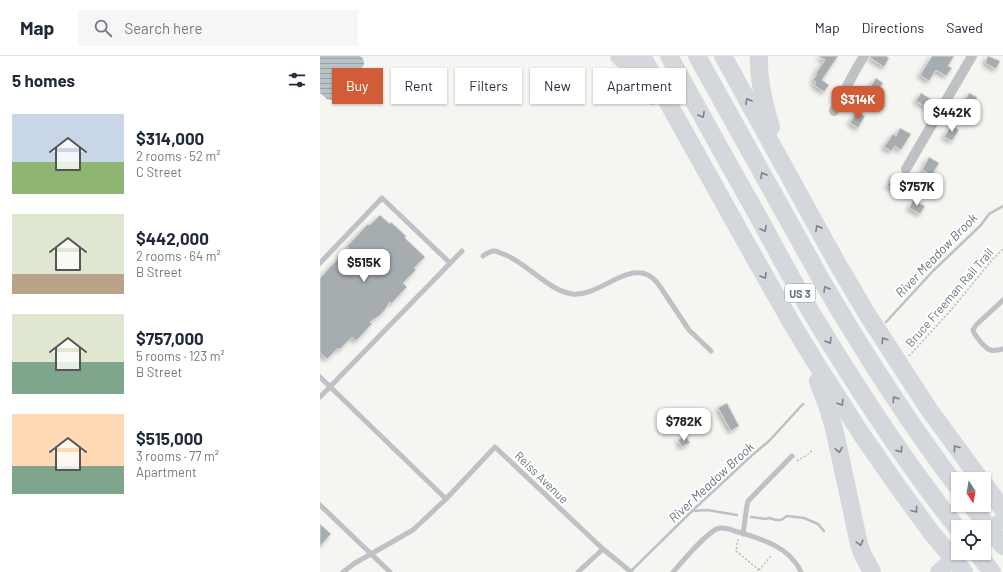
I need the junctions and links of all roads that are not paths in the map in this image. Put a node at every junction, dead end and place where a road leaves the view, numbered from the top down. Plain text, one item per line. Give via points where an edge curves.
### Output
1 (619, 56) edge
2 (642, 56) edge
3 (669, 56) edge
4 (697, 56) edge
5 (723, 56) edge
6 (758, 56) edge
7 (864, 56) edge
8 (972, 56) edge
9 (834, 111) dead end
10 (906, 169) dead end
11 (794, 184) junction
12 (718, 193) junction
13 (462, 251) dead end
14 (483, 256) dead end
15 (320, 263) edge
16 (450, 263) junction
17 (1003, 300) edge
18 (791, 322) junction
19 (1003, 349) edge
20 (711, 350) dead end
21 (320, 377) edge
22 (330, 387) junction
23 (320, 397) edge
24 (792, 456) dead end
25 (974, 472) edge
26 (951, 478) edge
27 (991, 494) edge
28 (446, 499) junction
29 (320, 505) edge
30 (1003, 509) edge
31 (976, 512) edge
32 (1003, 519) edge
33 (951, 520) edge
34 (991, 528) edge
35 (741, 533) junction
36 (1003, 546) edge
37 (603, 549) junction
38 (371, 554) junction
39 (952, 560) edge
40 (983, 560) edge
41 (343, 572) edge
42 (390, 572) edge
43 (578, 572) edge
44 (632, 572) edge
45 (672, 572) edge
46 (801, 572) edge
47 (872, 572) edge
48 (938, 572) edge
49 (964, 572) edge
50 (992, 572) edge

1 - 12 highway via 643,81
2 - 12 highway
3 -> 33 highway, US 3 via 829,342 881,424
26 -> 4 highway, US 3 via 917,432 837,308
11 -> 5 highway
6 - 11 highway via 767,116
7 - 9 street
8 - 10 street
25 -> 11 highway via 883,339 837,263
12 -> 18 highway
13 - 16 lane
14 - 20 lane via 494,251 511,257 551,285 572,294 592,291 628,274 640,272 648,275 659,285 689,330
15 - 16 lane via 382,198
16 - 22 lane
17 - 19 lane via 973,330 987,349
18 -> 47 highway via 831,416 862,553
18 -> 49 highway via 862,435
21 - 22 lane
22 - 23 lane
22 - 28 lane
24 - 35 lane via 748,501
27 - 30 highway
28 - 37 lane, Reiss Avenue via 495,447
28 - 38 lane, Reiss Avenue via 413,530
29 - 38 lane
31 - 36 highway
32 - 34 main road
35 - 45 lane via 721,528 714,530
35 - 46 lane via 764,540 781,550 794,560
37 - 43 lane
37 - 44 lane
38 - 41 lane, Reiss Avenue
38 - 42 lane
39 - 48 main road
40 - 50 highway

